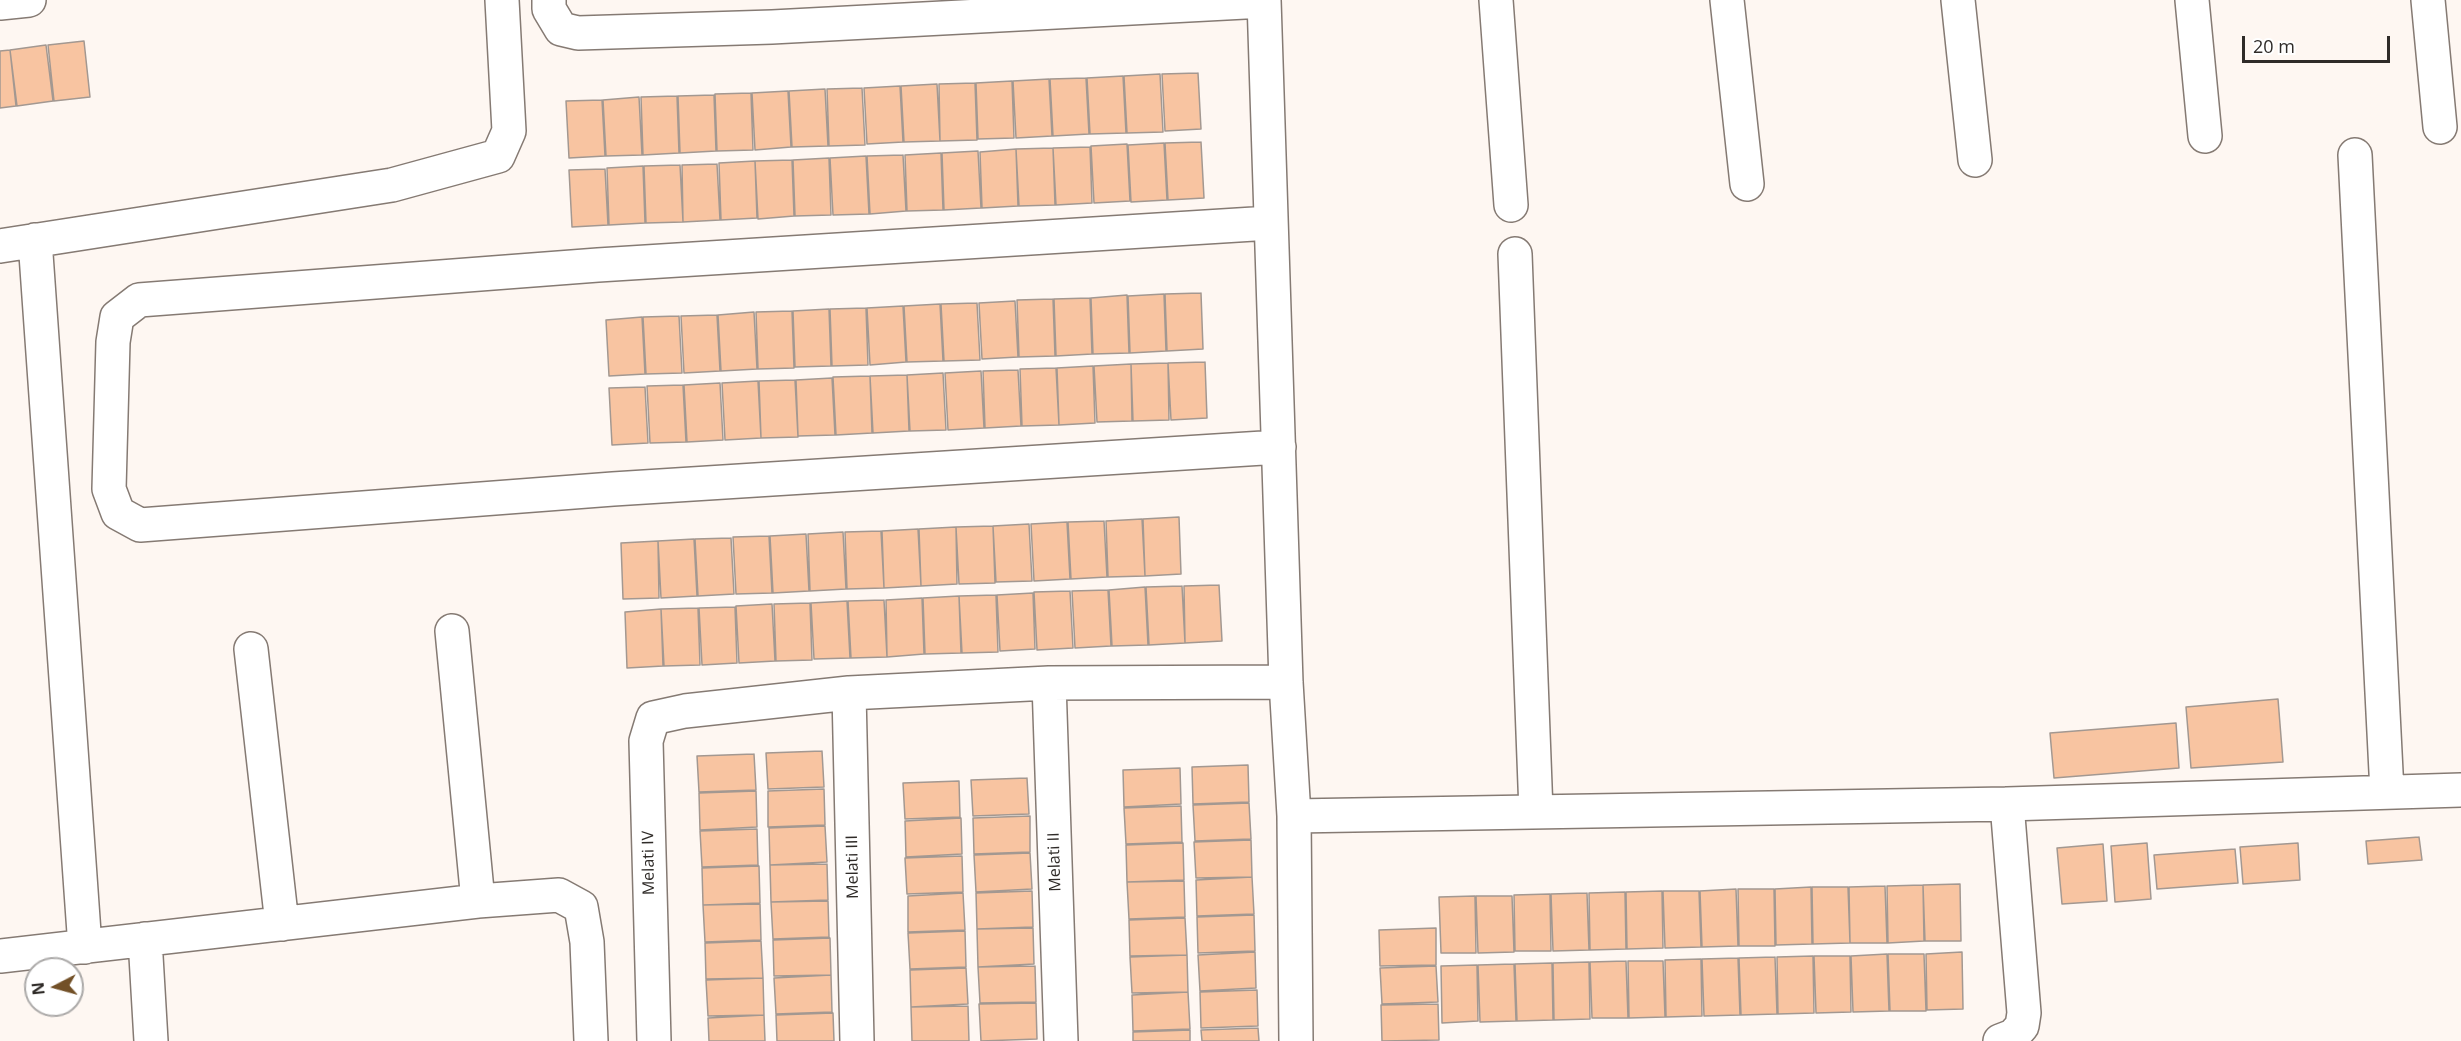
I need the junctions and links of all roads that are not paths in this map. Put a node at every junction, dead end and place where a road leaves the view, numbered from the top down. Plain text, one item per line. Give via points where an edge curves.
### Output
1 (29, 0) edge
2 (502, 0) edge
3 (549, 0) edge
4 (1496, 0) edge
5 (1726, 0) edge
6 (1958, 0) edge
7 (2192, 0) edge
8 (2428, 0) edge
9 (1264, 1) edge
10 (0, 3) edge
11 (986, 7) edge
12 (772, 13) edge
13 (2440, 127) dead end
14 (2205, 136) dead end
15 (2355, 155) dead end
16 (1975, 160) dead end
17 (1747, 184) dead end
18 (1510, 205) dead end
19 (1270, 223) junction
20 (35, 240) junction
21 (0, 246) edge
22 (1515, 254) dead end
23 (1279, 447) junction
24 (452, 631) dead end
25 (251, 649) dead end
26 (1286, 682) junction
27 (1050, 683) junction
28 (849, 693) junction
29 (2461, 790) edge
30 (2387, 792) junction
31 (2007, 804) junction
32 (1536, 812) junction
33 (1294, 816) junction
34 (478, 901) junction
35 (282, 924) junction
36 (145, 939) junction
37 (85, 946) junction
38 (0, 956) edge
39 (152, 1041) edge
40 (591, 1041) edge
41 (654, 1041) edge
42 (857, 1041) edge
43 (1061, 1041) edge
44 (1296, 1041) edge
45 (2000, 1041) edge

1 - 10 street
2 - 20 street via 509,131 498,156 392,185
3 - 12 street via 549,9 561,29 578,33
4 - 18 street
5 - 17 street
6 - 16 street
7 - 14 street
8 - 13 street
9 - 11 street
9 - 19 street
11 - 12 street
15 - 30 street
19 - 23 street
19 - 23 street via 598,265 139,300 117,317 113,342 109,489 118,513 140,525 613,489
20 - 21 street
20 - 37 street
22 - 32 street
23 - 26 street
24 - 34 street
25 - 35 street
26 - 27 street
26 - 33 street
27 - 28 street
27 - 43 street, Melati II
28 - 41 street, Melati IV via 684,711 653,718 646,741
28 - 42 street, Melati III
29 - 30 street
30 - 31 street
31 - 32 street
31 - 45 street via 2024,1013 2022,1026 2013,1036
32 - 33 street
33 - 44 street
34 - 35 street
34 - 40 street via 559,895 581,907 587,942
35 - 36 street
36 - 37 street
36 - 39 street
37 - 38 street

